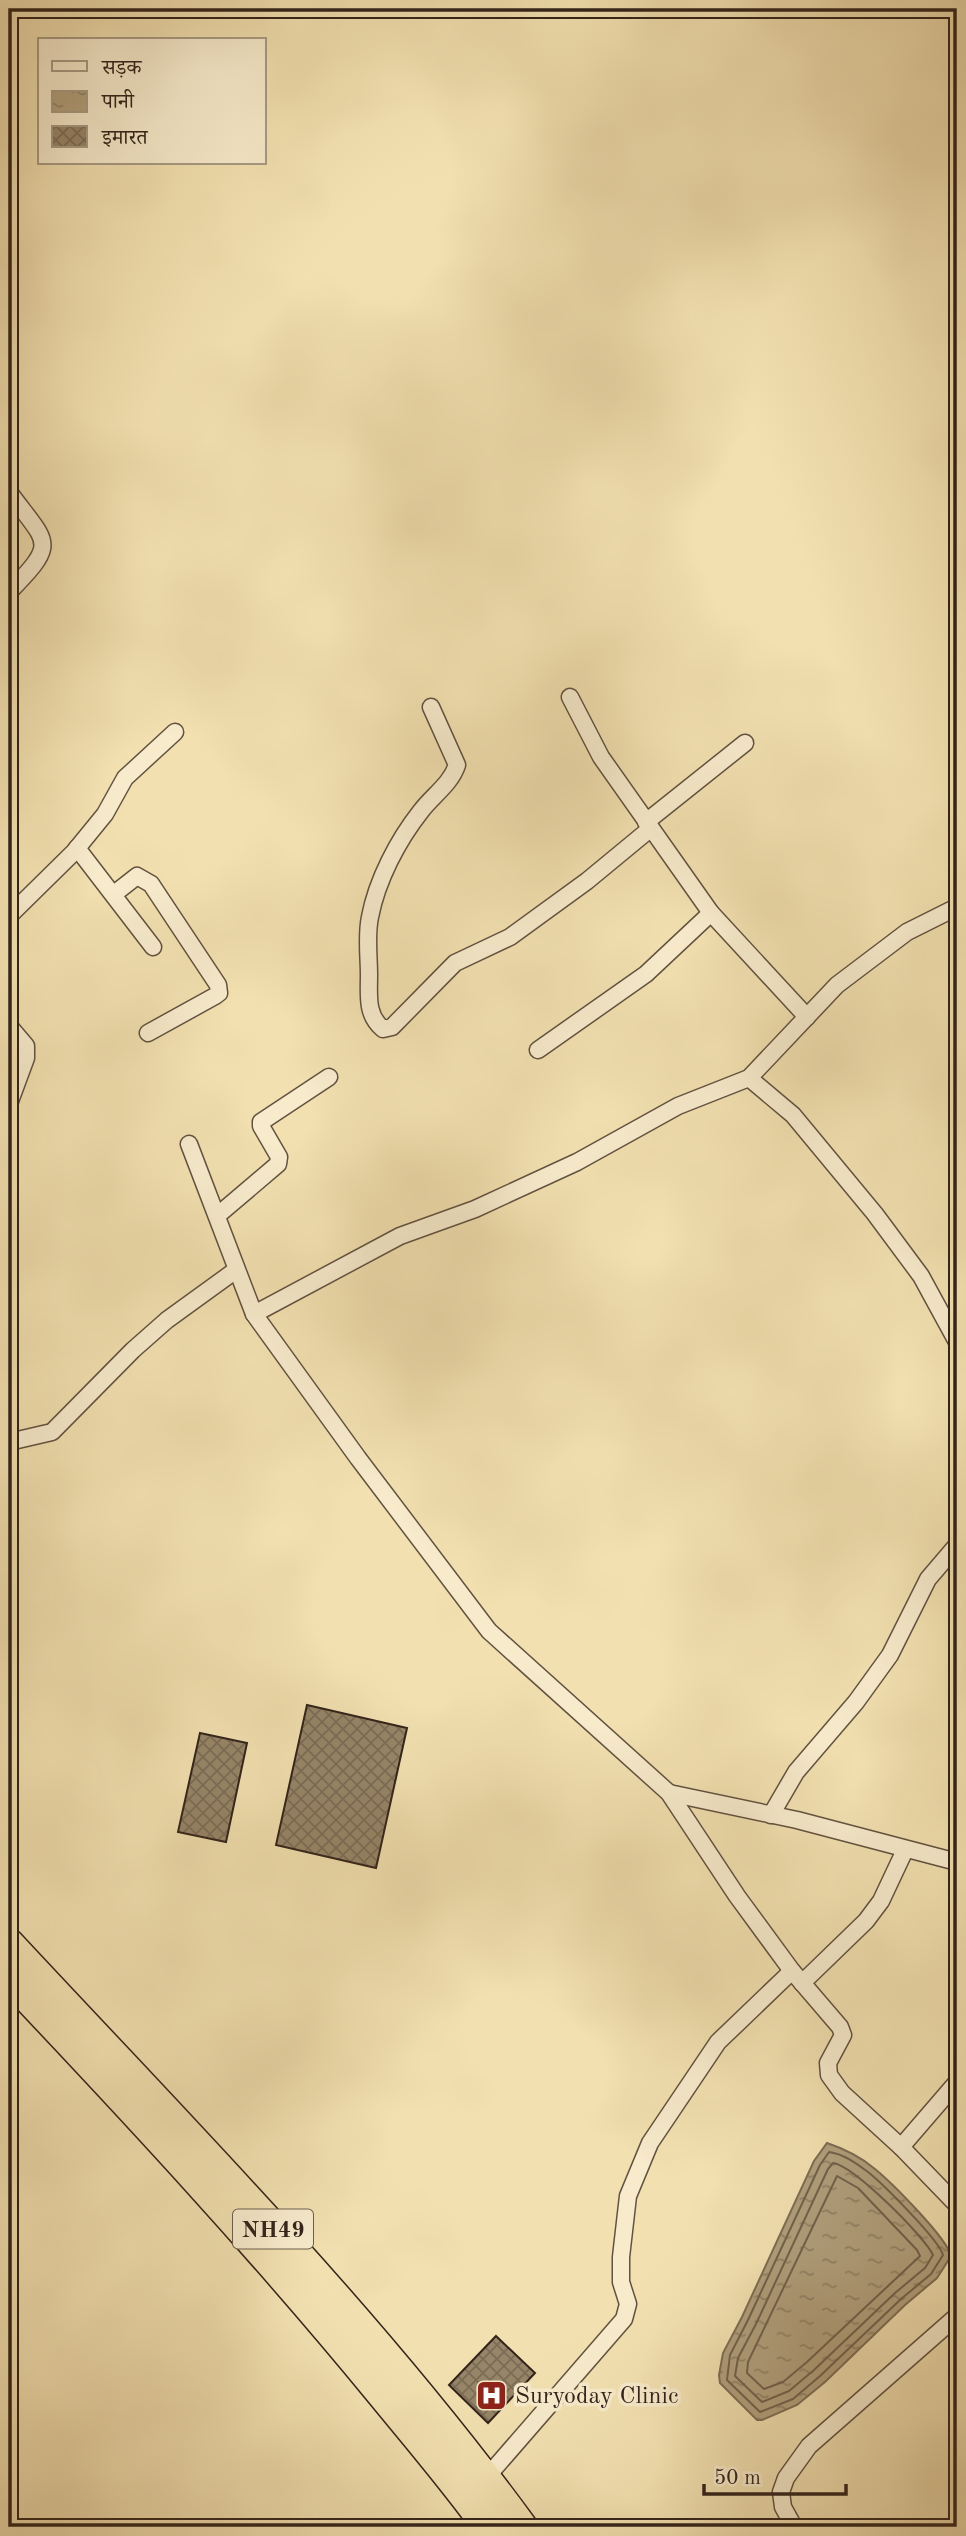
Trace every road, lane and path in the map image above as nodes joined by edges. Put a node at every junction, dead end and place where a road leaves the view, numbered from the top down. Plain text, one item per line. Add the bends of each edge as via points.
1 (9, 492) edge
2 (9, 592) edge
3 (570, 697) dead end
4 (431, 707) dead end
5 (175, 732) dead end
6 (745, 743) dead end
7 (648, 825) junction
8 (77, 848) junction
9 (114, 894) junction
10 (957, 907) edge
11 (710, 913) junction
12 (9, 916) edge
13 (153, 947) dead end
14 (807, 1017) junction
15 (9, 1026) edge
16 (148, 1033) dead end
17 (538, 1050) dead end
18 (329, 1077) dead end
19 (749, 1077) junction
20 (9, 1104) edge
21 (189, 1144) dead end
22 (218, 1215) junction
23 (236, 1270) junction
24 (254, 1314) junction
25 (957, 1342) edge
26 (9, 1442) edge
27 (957, 1545) edge
28 (669, 1793) junction
29 (771, 1815) junction
30 (905, 1850) junction
31 (956, 1860) edge
32 (9, 1944) edge
33 (797, 1977) junction
34 (9, 1978) edge
35 (957, 2082) edge
36 (901, 2147) junction
37 (957, 2205) edge
38 (957, 2316) edge
39 (486, 2478) junction
40 (488, 2527) edge
41 (522, 2527) edge
42 (794, 2527) edge

1 - 2 street via 43,539 43,551
3 - 7 street via 601,757
4 - 7 street via 457,765 453,777 402,838 369,919 369,1006 373,1021 383,1029 392,1027 455,963 510,937 587,881
5 - 8 street via 125,778 105,814
6 - 7 street
7 - 11 street
8 - 9 street
8 - 12 street
9 - 13 street
9 - 16 street via 137,876 150,884 218,985 215,996
10 - 14 street via 907,932 856,969
11 - 14 street
11 - 17 street via 646,974
14 - 19 street
15 - 20 street via 26,1046 26,1058
18 - 22 street via 261,1122 279,1157 278,1164
19 - 24 street via 677,1106 577,1162 486,1204 400,1236
19 - 25 street via 793,1115 875,1214 921,1276
21 - 22 street
22 - 23 street
23 - 24 street
23 - 26 street via 167,1320 52,1432
24 - 28 street via 489,1631
27 - 29 street via 928,1579 890,1654 796,1772
28 - 29 street
28 - 33 street
29 - 30 street
30 - 31 street
30 - 33 street via 881,1901 866,1921
32 - 39 highway, NH49 via 308,2266
33 - 36 street via 843,2035 828,2063 829,2075
33 - 39 street via 718,2042 650,2143 628,2196 621,2256 621,2282 628,2304 624,2319
34 - 40 highway, NH49 via 325,2326
35 - 36 street
36 - 37 street
38 - 42 street via 809,2446 781,2492
39 - 41 highway, NH49

